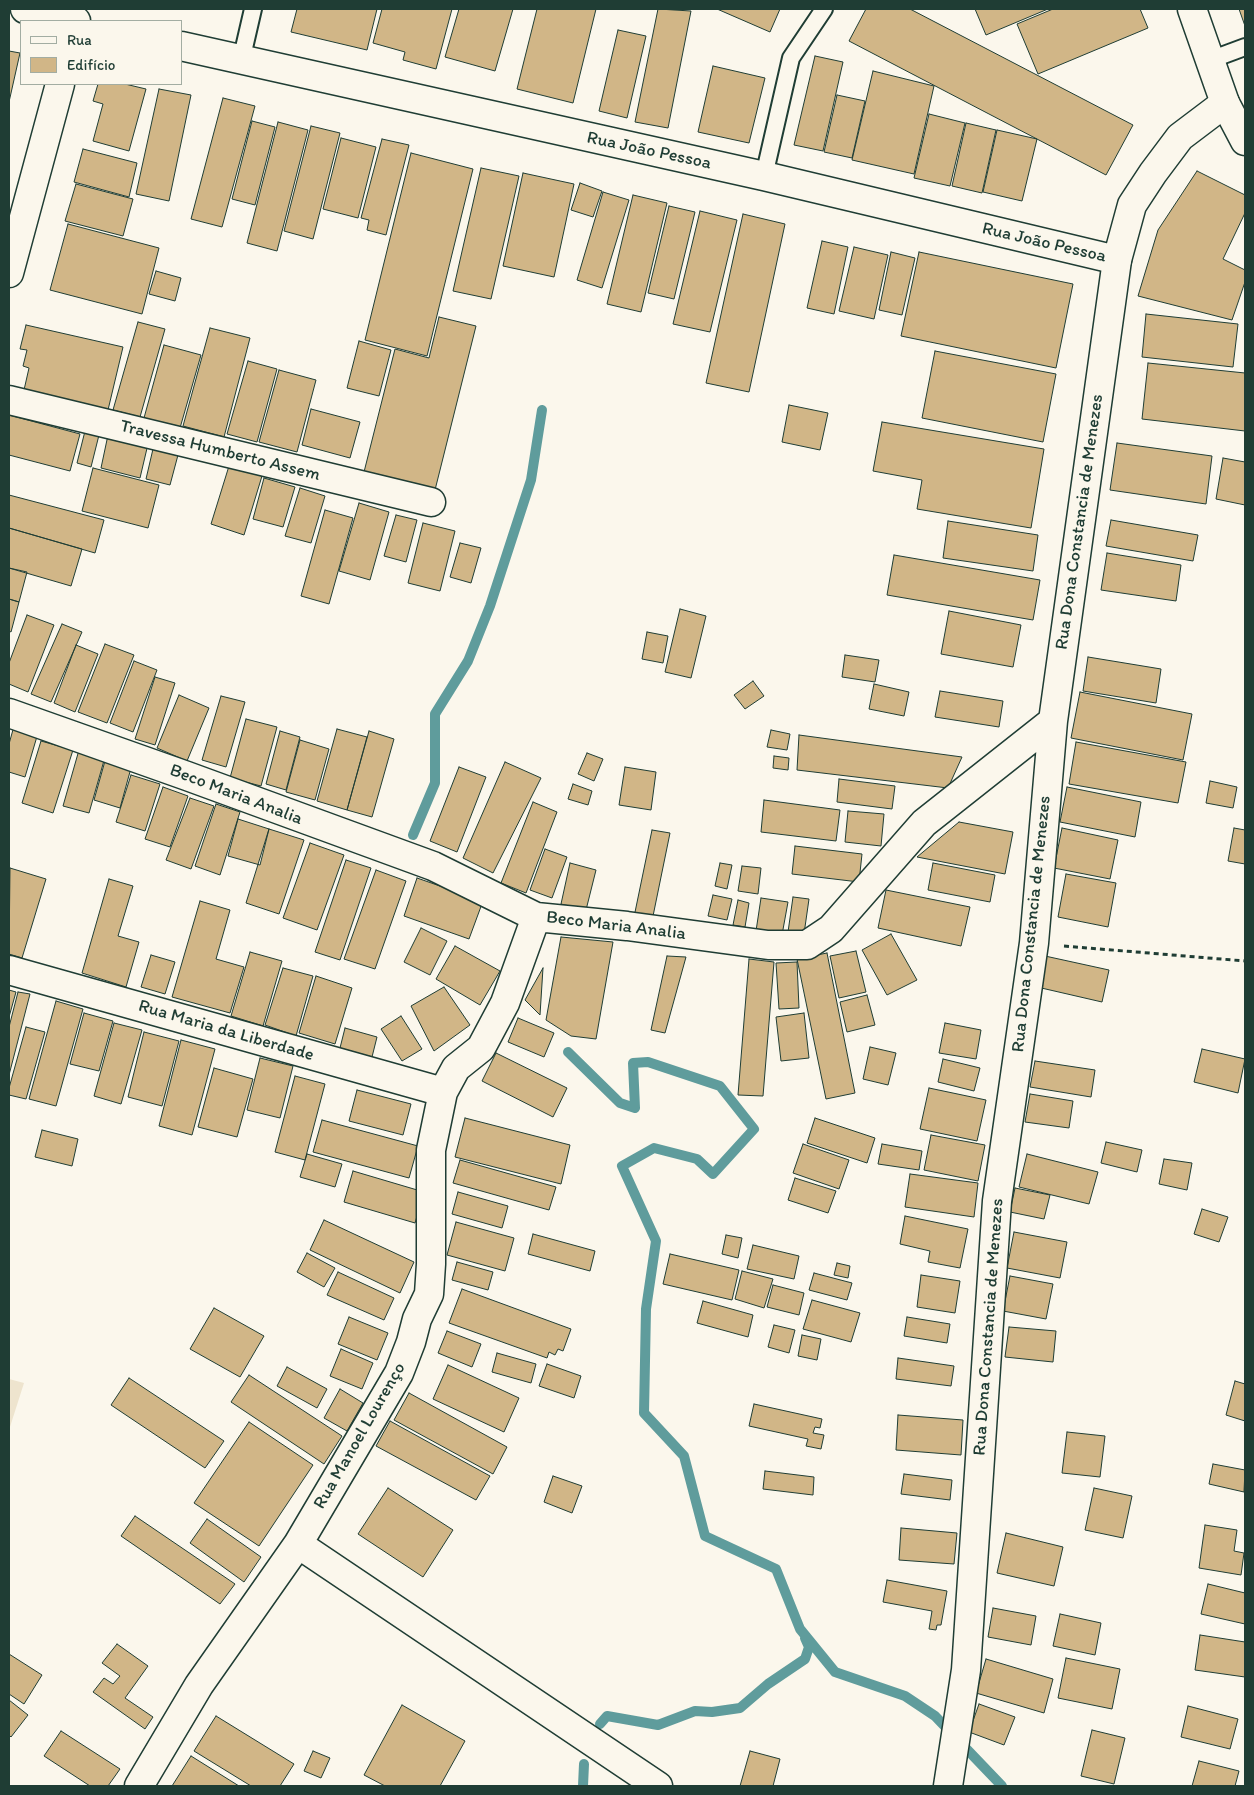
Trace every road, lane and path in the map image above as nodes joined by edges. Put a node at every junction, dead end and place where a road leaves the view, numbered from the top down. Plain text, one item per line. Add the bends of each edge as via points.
1 (25, 9) edge
2 (253, 9) edge
3 (824, 9) edge
4 (1192, 9) edge
5 (72, 20) edge
6 (182, 46) edge
7 (1245, 47) edge
8 (1210, 60) junction
9 (241, 61) junction
10 (60, 85) edge
11 (1225, 103) junction
12 (1245, 142) edge
13 (764, 176) junction
14 (1117, 260) junction
15 (9, 273) edge
16 (9, 400) edge
17 (431, 502) dead end
18 (9, 713) edge
19 (1053, 720) junction
20 (536, 917) junction
21 (1034, 943) junction
22 (1245, 961) edge
23 (9, 970) edge
24 (443, 1092) junction
25 (298, 1544) junction
26 (949, 1778) edge
27 (139, 1786) edge
28 (658, 1786) edge

1 - 5 street
2 - 9 lane
3 - 13 lane via 791,58
4 - 8 street
6 - 9 street, Rua João Pessoa
7 - 8 lane
8 - 11 street
9 - 13 street, Rua João Pessoa
10 - 15 street
11 - 12 street
11 - 14 street, Rua Dona Constancia de Menezes via 1180,137 1153,173 1132,205
13 - 14 street, Rua João Pessoa
14 - 19 street, Rua Dona Constancia de Menezes
16 - 17 street, Travessa Humberto Assem
18 - 20 street, Beco Maria Analia via 433,866
19 - 20 street, Beco Maria Analia via 924,823 831,929 807,945 768,945
19 - 21 street, Rua Dona Constancia de Menezes
20 - 24 street, Rua Manoel Lourenço via 504,1003 481,1048 456,1068
21 - 22 path
21 - 26 street, Rua Dona Constancia de Menezes via 997,1201 970,1625
23 - 24 street, Rua Maria da Liberdade
24 - 25 street, Rua Manoel Lourenço via 431,1150 429,1294 416,1318 399,1373
25 - 27 street, Rua Manoel Lourenço via 199,1685
25 - 28 street

